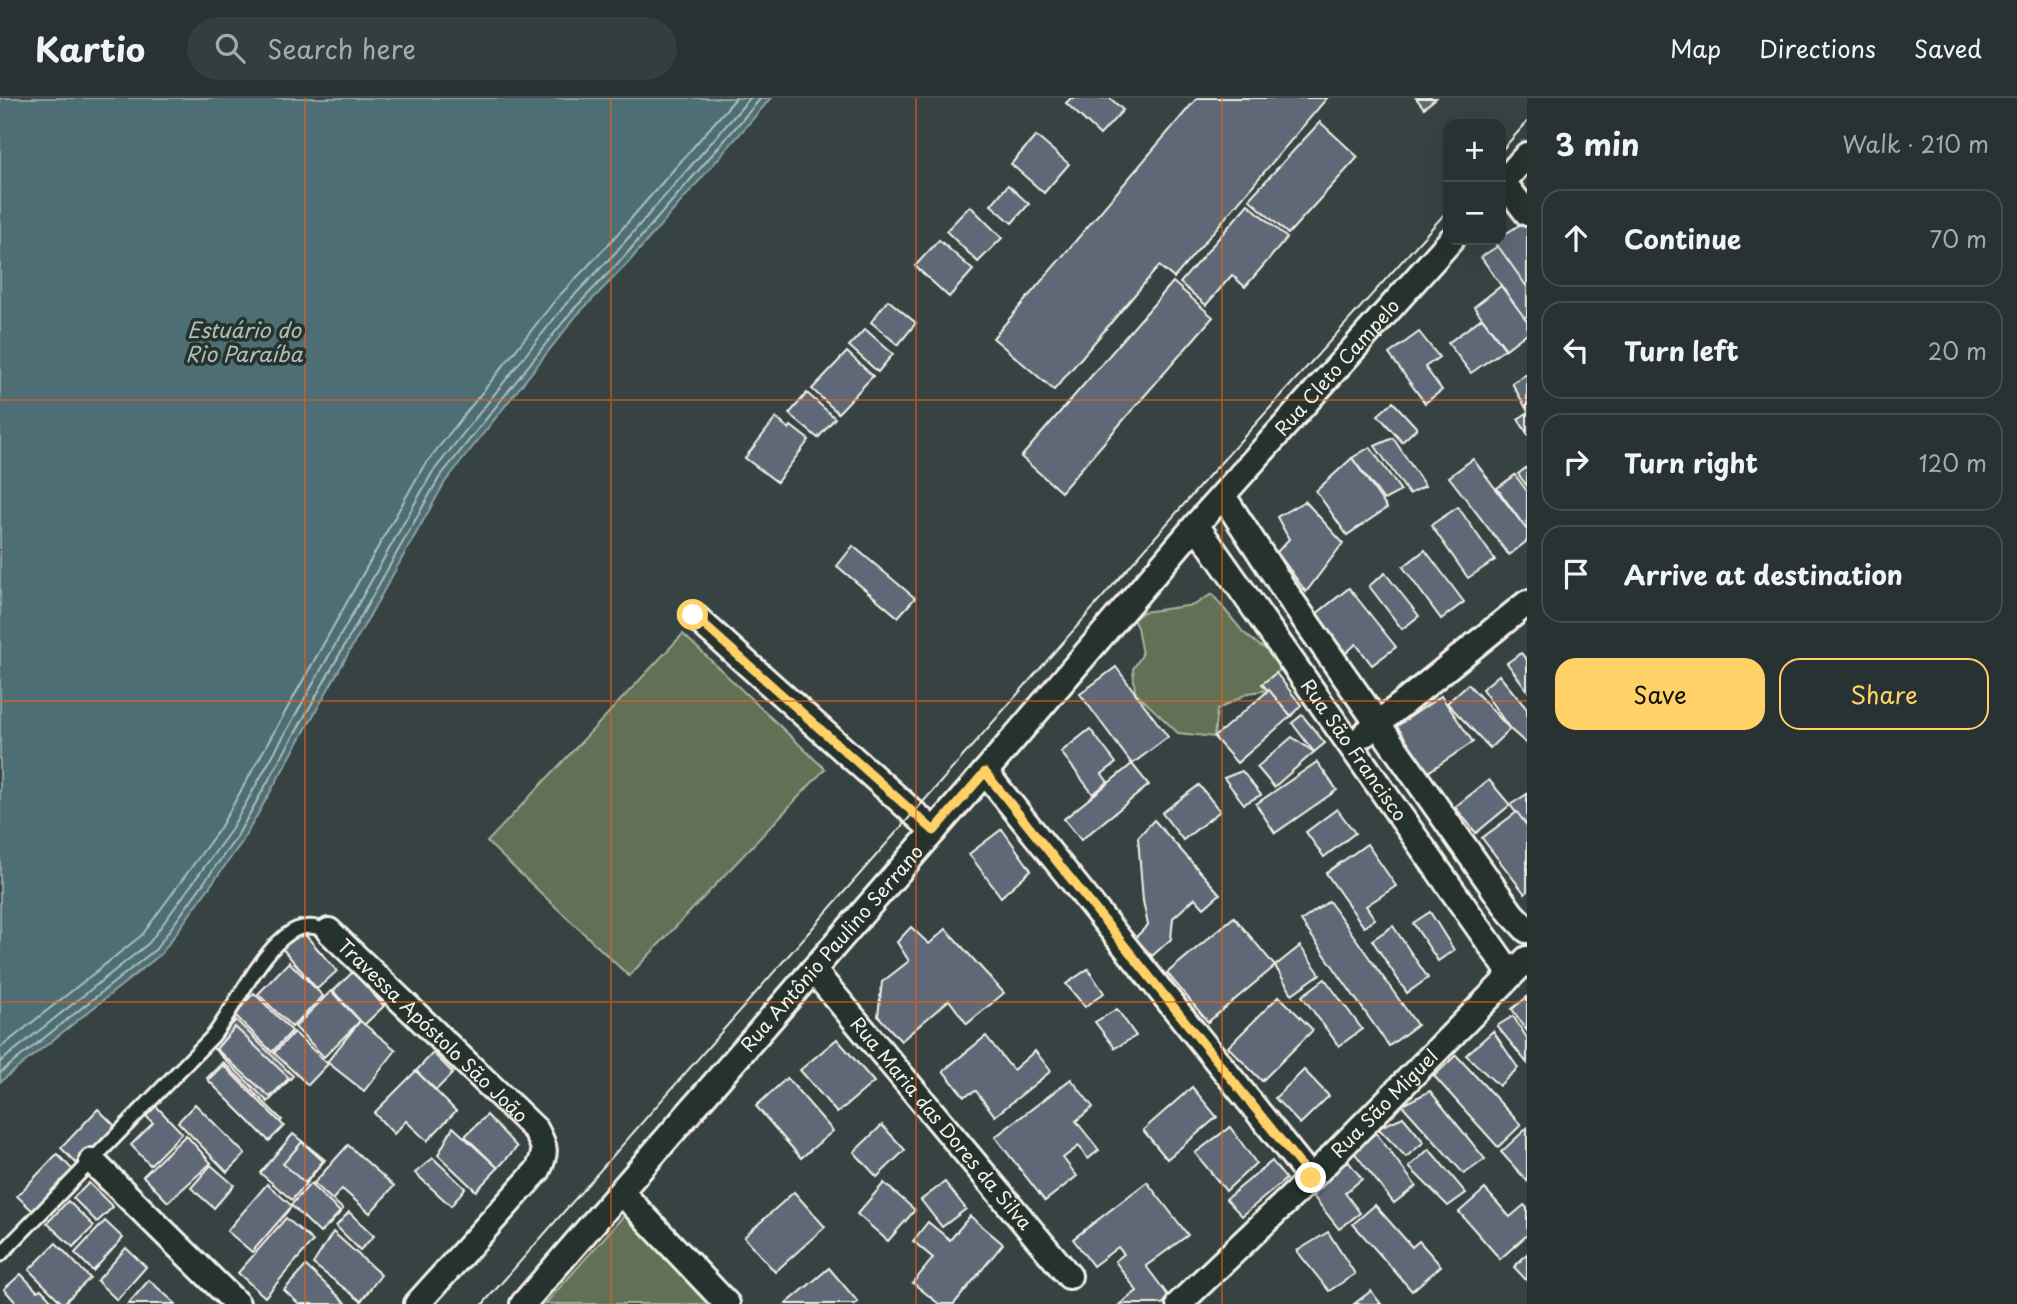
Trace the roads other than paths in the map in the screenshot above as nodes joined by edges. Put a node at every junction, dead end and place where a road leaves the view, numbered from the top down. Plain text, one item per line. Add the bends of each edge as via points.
1 (1527, 155) edge
2 (1503, 182) edge
3 (1506, 188) edge
4 (1527, 213) edge
5 (1447, 245) edge
6 (1223, 496) junction
7 (1196, 525) junction
8 (1527, 603) edge
9 (693, 615) dead end
10 (1378, 724) junction
11 (1351, 746) junction
12 (985, 772) junction
13 (934, 831) junction
14 (1527, 930) edge
15 (329, 931) joint
16 (1519, 967) edge
17 (813, 970) junction
18 (92, 1161) junction
19 (1311, 1178) junction
20 (621, 1192) junction
21 (0, 1255) edge
22 (1069, 1276) dead end
23 (237, 1304) edge
24 (417, 1304) edge
25 (523, 1304) edge
26 (727, 1304) edge
27 (1179, 1304) edge

1 - 2 street
3 - 4 street
5 - 6 street, Rua Cleto Campelo
6 - 7 street, Rua Antônio Paulino Serrano
6 - 10 street, Rua São Francisco
7 - 11 street, Rua São Francisco
7 - 12 street, Rua Antônio Paulino Serrano
8 - 10 street
9 - 13 street
10 - 11 street
10 - 14 street, Rua São Francisco
11 - 16 street, Rua São Francisco
12 - 13 street, Rua Antônio Paulino Serrano
12 - 19 street
13 - 17 street, Rua Antônio Paulino Serrano
15 - 18 lane via 312,926 296,929 278,943 213,1035
15 - 24 street, Travessa Apóstolo São João via 536,1130 545,1147 538,1170
16 - 19 street, Rua São Miguel
17 - 20 street, Rua Antônio Paulino Serrano
17 - 22 street, Rua Maria das Dores da Silva
18 - 21 lane
18 - 23 street
19 - 27 street, Rua São Miguel
20 - 25 street, Rua Antônio Paulino Serrano
20 - 26 street

